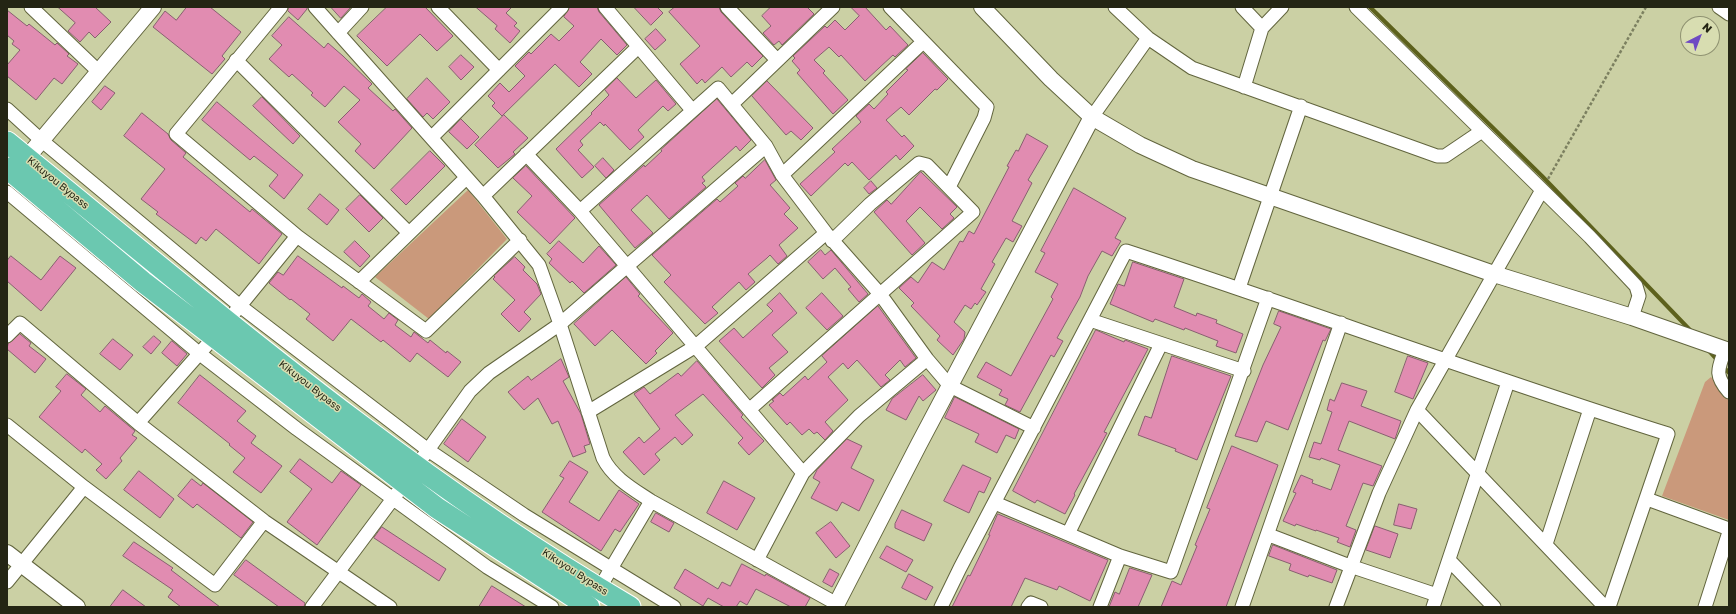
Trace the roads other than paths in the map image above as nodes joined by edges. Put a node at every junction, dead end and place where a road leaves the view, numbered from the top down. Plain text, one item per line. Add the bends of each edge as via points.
1 (31, 7) edge
2 (153, 7) edge
3 (281, 7) edge
4 (315, 7) edge
5 (362, 7) edge
6 (438, 7) edge
7 (562, 7) edge
8 (605, 7) edge
9 (727, 7) edge
10 (833, 7) edge
11 (891, 7) edge
12 (982, 7) edge
13 (1115, 7) edge
14 (1242, 7) edge
15 (1282, 7) edge
16 (1356, 7) edge
17 (1719, 7) edge
18 (1729, 14) edge
19 (1262, 28) junction
20 (338, 33) junction
21 (1148, 38) junction
22 (923, 42) junction
23 (638, 47) junction
24 (236, 60) junction
25 (777, 60) junction
26 (499, 70) junction
27 (98, 71) junction
28 (1244, 87) junction
29 (732, 104) junction
30 (1301, 106) junction
31 (7, 109) edge
32 (692, 110) junction
33 (1092, 117) junction
34 (1482, 131) junction
35 (432, 138) junction
36 (41, 140) junction
37 (7, 142) edge
38 (766, 146) junction
39 (526, 154) junction
40 (12, 174) edge
41 (782, 176) junction
42 (466, 178) junction
43 (949, 187) junction
44 (1542, 190) junction
45 (484, 196) junction
46 (1270, 196) junction
47 (580, 211) junction
48 (409, 234) junction
49 (297, 236) junction
50 (829, 237) junction
51 (520, 240) junction
52 (626, 267) junction
53 (1494, 274) junction
54 (359, 282) junction
55 (1239, 288) junction
56 (880, 294) junction
57 (1268, 298) junction
58 (234, 313) junction
59 (1632, 317) junction
60 (1090, 320) junction
61 (560, 324) junction
62 (1340, 324) junction
63 (7, 336) edge
64 (214, 337) junction
65 (1161, 344) junction
66 (696, 346) junction
67 (1726, 352) edge
68 (200, 354) junction
69 (927, 358) junction
70 (1446, 360) junction
71 (1244, 372) junction
72 (1508, 382) junction
73 (950, 386) junction
74 (1729, 392) edge
75 (750, 409) junction
76 (1590, 409) junction
77 (1417, 410) junction
78 (588, 412) junction
79 (138, 423) junction
80 (7, 425) edge
81 (1034, 428) junction
82 (428, 450) junction
83 (803, 473) junction
84 (1478, 474) junction
85 (410, 475) junction
86 (84, 488) junction
87 (1647, 499) junction
88 (392, 500) junction
89 (651, 501) junction
90 (995, 503) junction
91 (264, 521) junction
92 (1729, 529) edge
93 (1729, 532) edge
94 (1068, 534) junction
95 (1269, 535) junction
96 (1546, 544) junction
97 (7, 553) edge
98 (1120, 556) junction
99 (757, 560) junction
100 (1449, 560) junction
101 (21, 565) junction
102 (1350, 566) junction
103 (612, 569) junction
104 (337, 572) junction
105 (7, 582) edge
106 (599, 589) junction
107 (1435, 601) edge
108 (836, 606) edge
109 (77, 607) edge
110 (312, 607) edge
111 (390, 607) edge
112 (552, 607) edge
113 (588, 607) edge
114 (630, 607) edge
115 (674, 607) edge
116 (941, 607) edge
117 (1028, 607) edge
118 (1041, 607) edge
119 (1100, 607) edge
120 (1242, 607) edge
121 (1336, 607) edge
122 (1494, 607) edge
123 (1605, 607) edge
124 (1609, 607) edge
125 (1705, 607) edge

1 - 27 street
2 - 27 street
3 - 24 street
4 - 20 street
5 - 20 street
6 - 26 street
7 - 26 street
8 - 23 street
9 - 25 street
10 - 25 street
11 - 22 street
12 - 33 street via 1051,79
13 - 21 street
14 - 19 street
15 - 19 street
16 - 34 street
17 - 18 street
19 - 28 street
20 - 35 street
21 - 28 street via 1192,68
21 - 33 street
22 - 41 street
22 - 43 street via 987,107 984,118
23 - 32 street
23 - 39 street
24 - 48 street
24 - 49 street via 176,134
25 - 29 street
26 - 35 street
27 - 36 street
28 - 30 street
29 - 32 street via 718,88
29 - 38 street
30 - 34 street via 1437,156 1445,156
30 - 46 street
31 - 36 street
32 - 47 street
33 - 46 street via 1140,145 1192,169
33 - 73 street
34 - 44 street
35 - 42 street
36 - 40 street
36 - 58 street
37 - 40 highway, Kikuyou Bypass
38 - 41 street
38 - 52 street
39 - 45 street
39 - 47 street
40 - 58 highway, Kikuyou Bypass
40 - 64 highway, Kikuyou Bypass
40 - 68 street
41 - 50 street
42 - 45 street
42 - 48 street
43 - 50 street via 927,165 919,163
43 - 56 street via 973,212
44 - 53 street
44 - 59 street via 1636,286 1639,296
45 - 51 street
46 - 53 street
46 - 55 street
47 - 52 street
48 - 54 street
49 - 54 street
49 - 58 street
50 - 56 street
50 - 66 street
51 - 54 street via 426,331
51 - 61 street via 539,265
52 - 61 street
52 - 66 street
53 - 59 street
53 - 70 street
55 - 57 street
55 - 60 street via 1126,251
56 - 69 street
56 - 75 street
57 - 62 street
57 - 71 street
58 - 82 street
58 - 85 highway, Kikuyou Bypass
59 - 67 street
60 - 65 street
60 - 81 street
61 - 78 street
61 - 82 street via 489,373 470,391
62 - 70 street
62 - 95 street
63 - 79 street via 20,323
64 - 68 street
64 - 85 highway, Kikuyou Bypass
65 - 71 street
65 - 94 street
66 - 75 street
66 - 78 street
67 - 74 street via 1717,371 1721,383
68 - 79 street
68 - 88 street
69 - 73 street
69 - 83 street via 859,416
70 - 72 street
70 - 77 street
71 - 98 street via 1171,572
72 - 76 street
72 - 84 street
73 - 81 street
73 - 108 street
75 - 83 street
76 - 87 street via 1668,434
76 - 96 street
77 - 84 street
77 - 102 street via 1379,493
78 - 89 street via 608,468
79 - 91 street
80 - 86 street
81 - 90 street
82 - 85 street
82 - 103 street via 524,515
83 - 99 street
84 - 96 street
84 - 100 street
85 - 88 street
85 - 106 highway, Kikuyou Bypass via 450,491
85 - 113 highway, Kikuyou Bypass via 437,508
86 - 91 street via 215,585
86 - 101 street
87 - 92 street
87 - 124 street
88 - 104 street
88 - 112 street via 487,568
89 - 99 street
89 - 103 street
90 - 94 street
90 - 116 street
91 - 104 street
93 - 125 street
94 - 98 street
95 - 102 street
95 - 120 street
96 - 123 street
97 - 101 street
98 - 119 street
99 - 108 street
100 - 107 street
100 - 122 street
101 - 105 street
101 - 109 street
102 - 107 street
102 - 121 street
103 - 106 street
103 - 115 street
104 - 110 street
104 - 111 street
106 - 114 highway, Kikuyou Bypass
117 - 118 street via 1031,603

